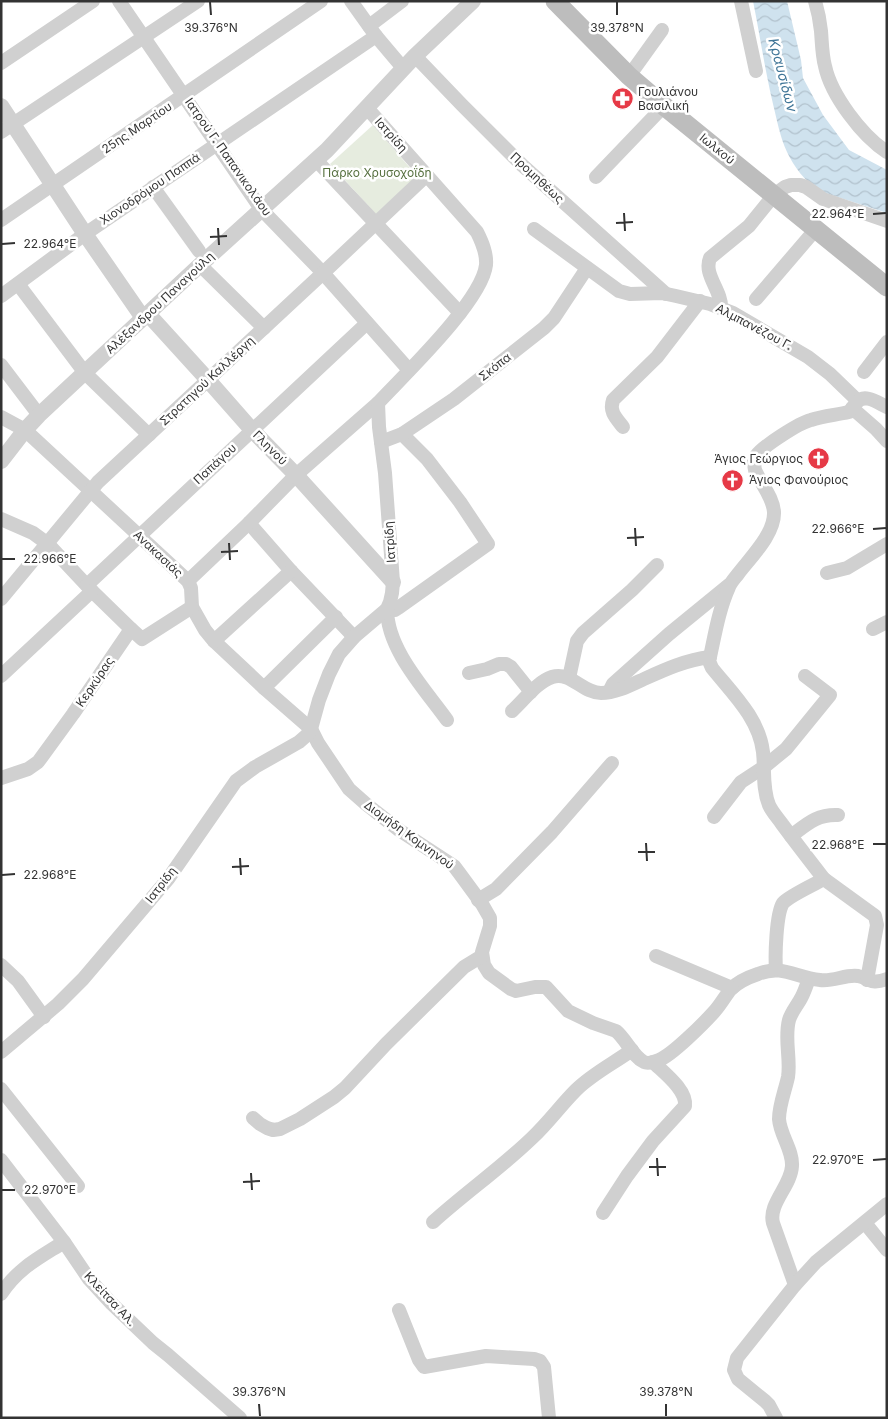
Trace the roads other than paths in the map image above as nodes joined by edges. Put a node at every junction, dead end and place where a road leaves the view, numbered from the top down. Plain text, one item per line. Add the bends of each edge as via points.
1 (93, 1) edge
2 (118, 1) edge
3 (198, 1) edge
4 (321, 1) edge
5 (350, 1) edge
6 (402, 1) edge
7 (473, 1) edge
8 (741, 1) edge
9 (816, 1) edge
10 (564, 4) edge
11 (662, 30) dead end
12 (372, 31) junction
13 (144, 38) junction
14 (415, 56) junction
15 (1, 63) edge
16 (403, 68) junction
17 (756, 71) dead end
18 (628, 76) junction
19 (184, 96) junction
20 (1, 106) edge
21 (664, 106) junction
22 (367, 108) junction
23 (7, 128) edge
24 (217, 143) junction
25 (887, 152) edge
26 (316, 160) junction
27 (426, 174) junction
28 (596, 177) dead end
29 (54, 185) junction
30 (153, 187) junction
31 (774, 195) junction
32 (261, 209) junction
33 (1, 220) edge
34 (887, 221) edge
35 (375, 223) junction
36 (534, 229) dead end
37 (816, 229) junction
38 (85, 234) junction
39 (200, 258) junction
40 (587, 268) junction
41 (323, 273) junction
42 (18, 284) junction
43 (887, 288) edge
44 (666, 294) junction
45 (1, 296) edge
46 (756, 299) dead end
47 (700, 301) junction
48 (720, 308) junction
49 (460, 313) junction
50 (146, 316) junction
51 (366, 324) junction
52 (264, 328) junction
53 (887, 342) edge
54 (1, 364) edge
55 (409, 370) junction
56 (85, 372) junction
57 (864, 372) dead end
58 (208, 380) junction
59 (378, 403) junction
60 (855, 404) junction
61 (887, 407) edge
62 (39, 415) junction
63 (1, 418) edge
64 (623, 427) dead end
65 (25, 430) junction
66 (252, 430) junction
67 (402, 434) junction
68 (149, 435) junction
69 (887, 441) edge
70 (381, 442) junction
71 (1, 461) edge
72 (296, 475) junction
73 (90, 491) junction
74 (1, 519) edge
75 (249, 523) junction
76 (139, 536) junction
77 (48, 544) junction
78 (887, 544) edge
79 (657, 565) dead end
80 (291, 571) junction
81 (827, 573) dead end
82 (188, 581) junction
83 (393, 582) junction
84 (729, 585) junction
85 (89, 588) junction
86 (1, 599) edge
87 (192, 607) junction
88 (387, 609) junction
89 (336, 617) junction
90 (887, 622) edge
91 (131, 629) junction
92 (873, 629) dead end
93 (354, 637) junction
94 (214, 641) junction
95 (710, 657) junction
96 (469, 673) dead end
97 (1, 676) edge
98 (805, 676) dead end
99 (569, 678) junction
100 (264, 688) junction
101 (531, 692) junction
102 (609, 692) junction
103 (512, 712) dead end
104 (447, 720) dead end
105 (311, 729) junction
106 (612, 762) dead end
107 (764, 767) junction
108 (1, 778) edge
109 (838, 815) dead end
110 (714, 817) dead end
111 (791, 836) junction
112 (824, 879) junction
113 (478, 900) junction
114 (482, 956) junction
115 (656, 956) dead end
116 (1, 965) edge
117 (776, 969) junction
118 (809, 979) junction
119 (887, 979) edge
120 (867, 980) junction
121 (732, 988) junction
122 (44, 1017) junction
123 (632, 1050) junction
124 (1, 1052) edge
125 (653, 1062) junction
126 (1, 1089) edge
127 (253, 1118) dead end
128 (2, 1163) edge
129 (78, 1186) dead end
130 (887, 1204) edge
131 (603, 1213) dead end
132 (433, 1222) dead end
133 (865, 1223) junction
134 (64, 1242) junction
135 (887, 1250) edge
136 (795, 1285) junction
137 (1, 1294) edge
138 (398, 1310) dead end
139 (240, 1418) edge
140 (549, 1418) edge
141 (776, 1418) edge

1 - 15 street
2 - 13 street, Ιατρού Γ. Παπανικολάου
3 - 13 street
4 - 19 street, 25ης Μαρτίου
5 - 12 street
6 - 12 street, Χιονοδρόμου Παππά
7 - 14 street, Ιατρίδη
8 - 17 street
9 - 25 street via 824,62 830,81 860,129
10 - 18 main road, Ιωλκού
11 - 18 street
12 - 16 street
12 - 24 street, Χιονοδρόμου Παππά
13 - 19 street, Ιατρού Γ. Παπανικολάου
13 - 23 street
14 - 16 street, Ιατρίδη
14 - 44 street, Προμηθέως via 521,163
16 - 22 street, Ιατρίδη
18 - 21 main road, Ιωλκού
19 - 24 street, Ιατρού Γ. Παπανικολάου
19 - 29 street, 25ης Μαρτίου
20 - 23 street, Γληνού
21 - 28 street
21 - 31 main road, Ιωλκού
22 - 26 street, Αλέξανδρου Παναγούλη
22 - 27 street, Ιατρίδη
23 - 29 street, Γληνού
24 - 30 street, Χιονοδρόμου Παππά
24 - 32 street, Ιατρού Γ. Παπανικολάου
26 - 32 street, Αλέξανδρου Παναγούλη
26 - 35 street
27 - 35 street, Στρατηγού Καλλέργη
27 - 49 street, Ιατρίδη via 476,232 484,249 486,266 483,277
29 - 33 street, 25ης Μαρτίου
29 - 38 street, Γληνού
30 - 38 street, Χιονοδρόμου Παππά
30 - 39 street
31 - 34 street via 787,186 800,185 823,199
31 - 37 main road, Ιωλκού
31 - 48 street via 749,226 710,258 708,269 720,295
32 - 39 street, Αλέξανδρου Παναγούλη
32 - 41 street, Ιατρού Γ. Παπανικολάου
35 - 41 street, Στρατηγού Καλλέργη
35 - 49 street
36 - 40 street, Αλμπανέζου Γ.
37 - 43 main road, Ιωλκού
37 - 46 street
38 - 42 street, Χιονοδρόμου Παππά
38 - 50 street, Γληνού
39 - 50 street, Αλέξανδρου Παναγούλη
39 - 52 street
40 - 44 street, Αλμπανέζου Γ. via 624,293
40 - 67 street, Σκόπα via 544,328 454,399
41 - 51 street, Ιατρού Γ. Παπανικολάου
41 - 52 street, Στρατηγού Καλλέργη
42 - 45 street, Χιονοδρόμου Παππά
42 - 56 street
44 - 47 street, Αλμπανέζου Γ.
47 - 48 street, Αλμπανέζου Γ.
47 - 64 street via 657,357 613,400 612,411
48 - 60 street, Αλμπανέζου Γ. via 808,357 830,374
49 - 55 street, Ιατρίδη
50 - 56 street, Αλέξανδρου Παναγούλη
50 - 58 street, Γληνού
51 - 55 street, Ιατρού Γ. Παπανικολάου
51 - 66 street, Παπάγου
52 - 58 street, Στρατηγού Καλλέργη
53 - 57 street
54 - 62 street
55 - 59 street, Ιατρίδη
56 - 62 street, Αλέξανδρου Παναγούλη
56 - 68 street
58 - 66 street, Γληνού
58 - 68 street, Στρατηγού Καλλέργη
59 - 70 street, Ιατρίδη
59 - 72 street
60 - 61 street via 868,398
60 - 69 street, Αλμπανέζου Γ.
60 - 84 street via 847,412 797,425 756,456 755,470 771,501 774,516 766,536
62 - 65 street, Αλέξανδρου Παναγούλη
63 - 65 street, Ανακασιάς
65 - 71 street, Αλέξανδρου Παναγούλη
65 - 73 street, Ανακασιάς
66 - 72 street, Γληνού
66 - 76 street, Παπάγου
67 - 70 street, Σκόπα
67 - 88 street via 427,459 488,544 395,610
68 - 73 street, Στρατηγού Καλλέργη
70 - 83 street, Ιατρίδη
72 - 75 street
72 - 83 street, Γληνού
73 - 76 street, Ανακασιάς
73 - 77 street, Στρατηγού Καλλέργη
74 - 77 street
75 - 80 street
75 - 82 street
76 - 82 street, Ανακασιάς
76 - 85 street, Παπάγου
77 - 85 street
77 - 86 street, Στρατηγού Καλλέργη
78 - 81 street via 847,568
79 - 99 street via 583,633 577,641
80 - 89 street
80 - 94 street
82 - 87 street, Ανακασιάς
83 - 88 street, Ιατρίδη
84 - 95 street
84 - 102 street via 669,634 613,684
85 - 91 street
85 - 97 street, Παπάγου
87 - 91 street via 142,639
87 - 94 street, Ανακασιάς
88 - 93 street
88 - 104 street via 387,622 401,657
89 - 93 street
89 - 100 street
90 - 92 street
91 - 108 street, Κερκύρας via 38,762
93 - 105 street via 329,674
94 - 100 street, Ανακασιάς
95 - 102 street via 670,667
95 - 107 street via 712,668 757,729
96 - 101 street via 506,664
98 - 107 street via 830,695 786,749
99 - 101 street via 563,675 546,679
99 - 102 street via 589,691
100 - 105 street, Ανακασιάς
101 - 103 street
105 - 113 street, Διομήδη Κομνηνού via 350,789 399,830 454,866
105 - 122 street, Ιατρίδη via 299,742 255,766 236,781 168,879 72,990
106 - 113 street via 552,832 496,889
107 - 110 street via 740,782
107 - 111 street via 765,790 770,806
109 - 111 street via 823,815
111 - 112 street
112 - 117 street via 783,903 775,948
112 - 120 street via 875,916 877,925
113 - 114 street, Διομήδη Κομνηνού via 490,922
114 - 123 street via 489,973 511,989 546,987 568,1011 616,1031
114 - 127 street via 458,972 334,1097 283,1128 273,1130
115 - 121 street
116 - 122 street via 18,981
117 - 118 street
117 - 121 street via 757,974
118 - 120 street via 833,980 854,976
118 - 136 street via 789,1019 788,1077 779,1119 792,1165 790,1177 772,1215
119 - 120 street
121 - 125 street via 713,1013 664,1057
122 - 124 street, Ιατρίδη
123 - 125 street via 644,1062
123 - 132 street via 577,1089 532,1138
125 - 131 street via 681,1091 685,1106 653,1141
126 - 129 street
128 - 134 street, Κλείτσα Αλ.
130 - 133 street
133 - 135 street
133 - 136 street via 820,1258
134 - 137 street via 19,1272
134 - 139 street, Κλείτσα Αλ. via 89,1279 112,1304
136 - 141 street via 734,1364 738,1379 769,1405
138 - 140 street via 424,1367 486,1356 540,1360 544,1366

